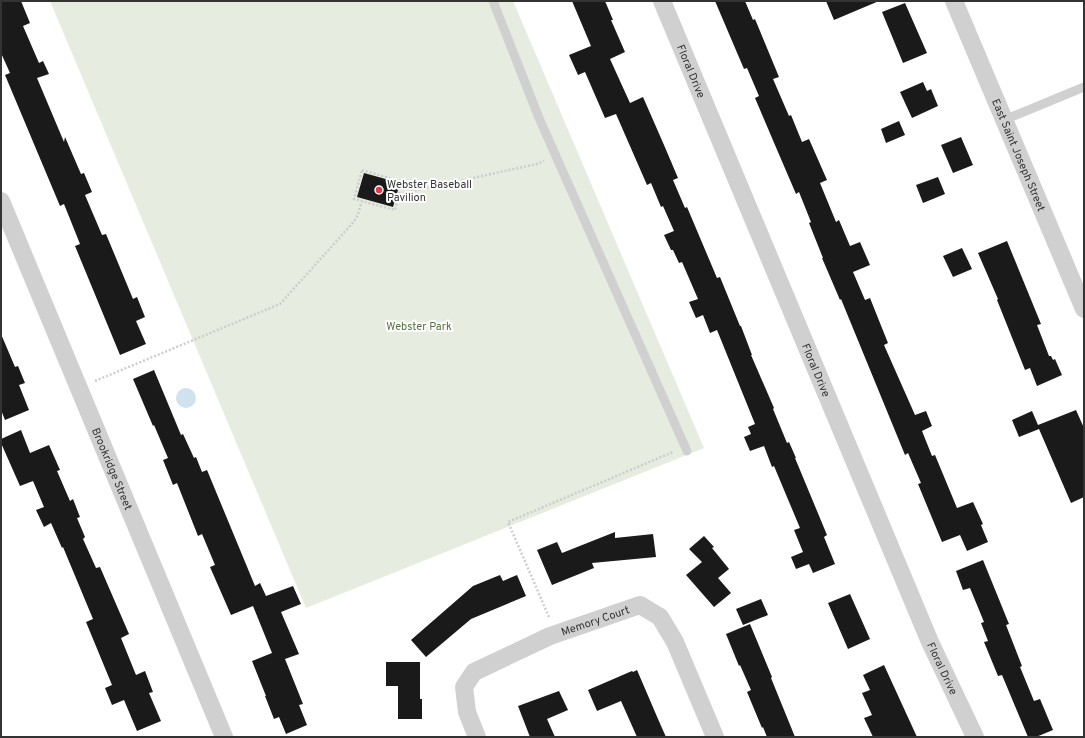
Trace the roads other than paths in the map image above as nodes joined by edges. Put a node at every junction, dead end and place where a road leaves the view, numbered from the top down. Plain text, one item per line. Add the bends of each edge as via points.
1 (493, 1) edge
2 (662, 1) edge
3 (954, 1) edge
4 (1084, 87) edge
5 (1004, 120) junction
6 (1, 201) edge
7 (1084, 309) edge
8 (686, 449) road end
9 (224, 737) edge
10 (477, 737) edge
11 (715, 737) edge
12 (975, 737) edge

1 - 8 lane via 539,118
2 - 12 street, Floral Drive via 930,642
3 - 5 street, East Saint Joseph Street
4 - 5 lane
5 - 7 street, East Saint Joseph Street
6 - 9 street, Brookridge Street
10 - 11 street, Memory Court via 467,712 464,687 474,672 556,634 640,605 660,617 675,642

